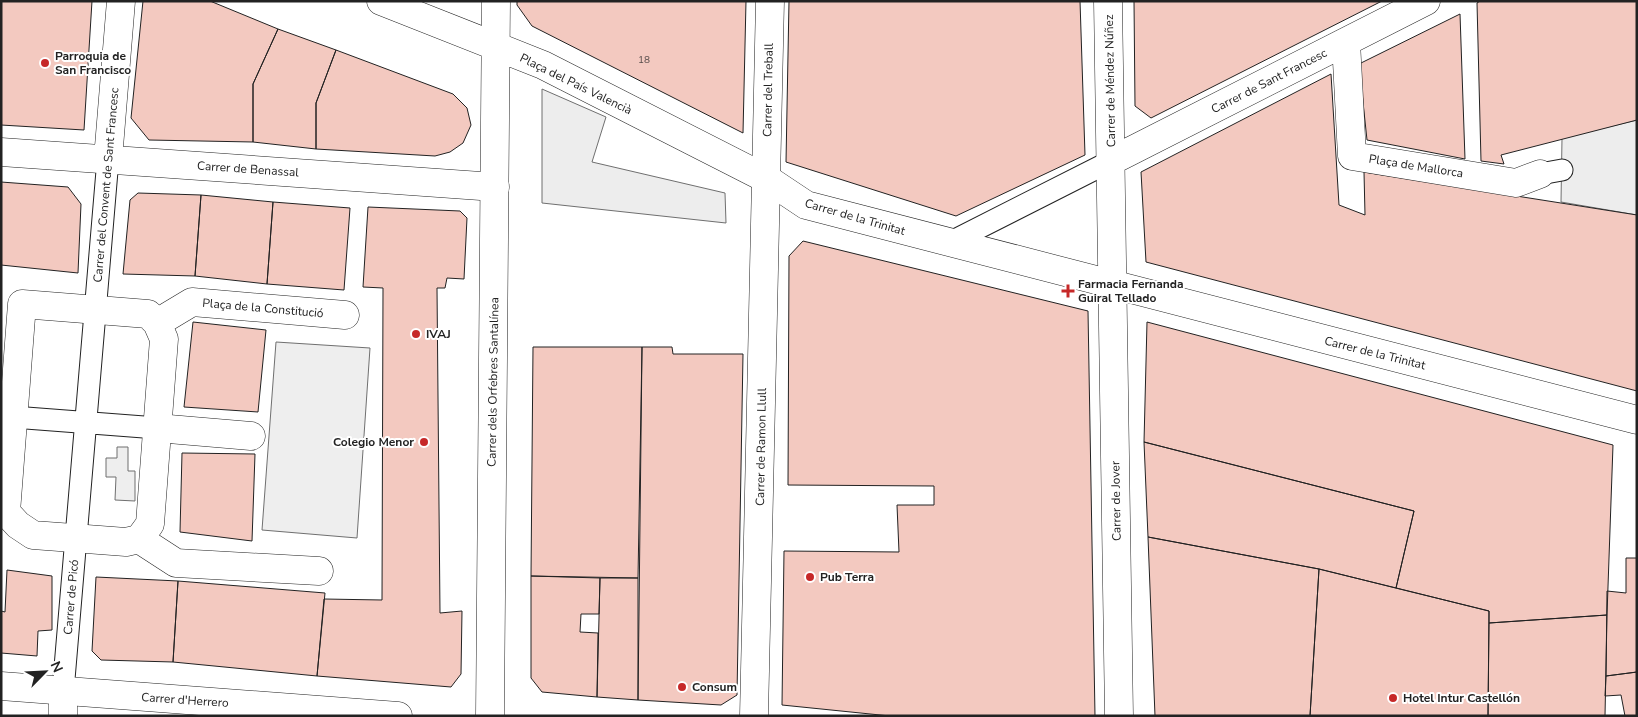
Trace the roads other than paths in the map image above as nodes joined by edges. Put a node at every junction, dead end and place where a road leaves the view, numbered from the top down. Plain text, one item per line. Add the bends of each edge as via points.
1 (121, 1) edge
2 (381, 1) edge
3 (496, 1) edge
4 (770, 1) edge
5 (1108, 1) edge
6 (1426, 1) edge
7 (1346, 42) junction
8 (497, 48) junction
9 (1, 152) edge
10 (108, 159) junction
11 (1111, 161) junction
12 (1551, 172) dead end
13 (766, 179) junction
14 (495, 187) junction
15 (949, 243) junction
16 (1114, 286) junction
17 (12, 298) edge
18 (95, 310) junction
19 (345, 315) dead end
20 (157, 323) junction
21 (7, 416) edge
22 (1637, 420) edge
23 (86, 422) junction
24 (157, 428) junction
25 (251, 436) dead end
26 (76, 538) junction
27 (139, 539) junction
28 (319, 571) dead end
29 (1, 686) edge
30 (63, 703) edge
31 (398, 716) edge
32 (490, 716) edge
33 (754, 716) edge
34 (1118, 716) edge

1 - 10 street, Carrer del Convent de Sant Francesc
2 - 8 street, Plaça del País Valencià
3 - 8 street, Carrer dels Orfebres Santalínea
4 - 13 street, Carrer del Treball
5 - 11 street, Carrer de Méndez Núñez
6 - 7 street, Carrer de Sant Francesc
7 - 11 street, Carrer de Sant Francesc
7 - 12 street, Plaça de Mallorca via 1352,156 1516,183
8 - 13 street, Plaça del País Valencià via 543,65
8 - 14 street, Carrer dels Orfebres Santalínea
9 - 10 street, Carrer de Benassal
10 - 14 street, Carrer de Benassal
10 - 18 street, Carrer del Convent de Sant Francesc
11 - 15 street
11 - 16 street
13 - 15 street, Carrer de la Trinitat via 806,205
13 - 33 street, Carrer de Ramon Llull
14 - 32 street, Carrer dels Orfebres Santalínea
15 - 16 street, Carrer de la Trinitat
16 - 22 street, Carrer de la Trinitat
16 - 34 street, Carrer de Jover
17 - 18 street
17 - 21 street
18 - 20 street via 148,314
18 - 23 street
19 - 20 street, Plaça de la Constitució via 192,302
20 - 24 street via 164,339
21 - 23 street
21 - 26 street via 6,512 33,535
23 - 24 street
23 - 26 street
24 - 25 street
24 - 27 street via 150,524
26 - 27 street via 126,542
26 - 30 street, Carrer de Picó
27 - 28 street via 176,563
29 - 30 street, Carrer d'Herrero
30 - 31 street, Carrer d'Herrero

